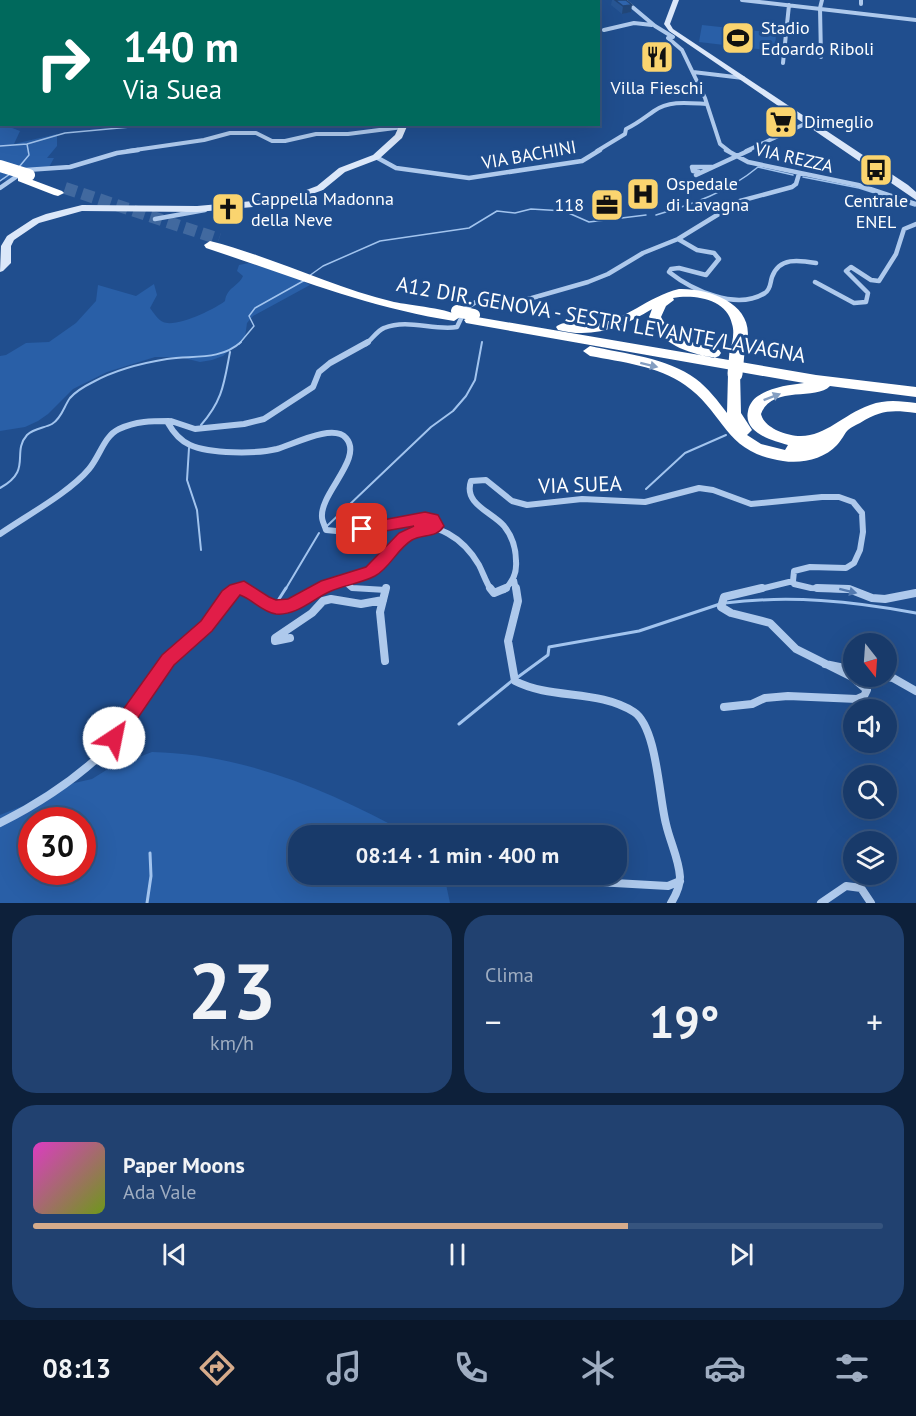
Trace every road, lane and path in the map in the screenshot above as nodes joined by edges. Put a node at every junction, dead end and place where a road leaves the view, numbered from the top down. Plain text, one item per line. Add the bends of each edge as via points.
1 (278, 0) edge
2 (284, 0) edge
3 (624, 0) edge
4 (676, 0) edge
5 (742, 0) edge
6 (822, 0) edge
7 (617, 1) edge
8 (789, 5) junction
9 (820, 8) junction
10 (916, 20) edge
11 (668, 24) junction
12 (656, 26) junction
13 (604, 30) dead end
14 (680, 35) junction
15 (671, 37) junction
16 (821, 57) dead end
17 (783, 63) dead end
18 (693, 71) junction
19 (740, 76) junction
20 (706, 104) junction
21 (809, 122) junction
22 (404, 126) edge
23 (736, 156) junction
24 (376, 157) junction
25 (0, 166) edge
26 (713, 167) junction
27 (0, 172) edge
28 (799, 174) junction
29 (25, 177) junction
30 (0, 188) edge
31 (62, 190) tunnel mouth
32 (916, 197) edge
33 (916, 204) edge
34 (217, 206) junction
35 (155, 219) dead end
36 (915, 226) edge
37 (678, 239) junction
38 (215, 242) tunnel mouth
39 (816, 263) dead end
40 (0, 269) edge
41 (815, 282) dead end
42 (706, 295) junction
43 (472, 319) junction
44 (509, 321) junction
45 (820, 374) junction
46 (916, 385) edge
47 (882, 388) junction
48 (916, 392) edge
49 (916, 408) edge
50 (169, 421) junction
51 (843, 426) junction
52 (816, 440) junction
53 (435, 528) junction
54 (0, 534) edge
55 (514, 580) junction
56 (344, 581) junction
57 (793, 581) junction
58 (916, 593) edge
59 (383, 600) junction
60 (290, 639) dead end
61 (385, 661) dead end
62 (822, 664) junction
63 (843, 666) edge
64 (897, 680) edge
65 (916, 691) edge
66 (724, 707) dead end
67 (0, 823) edge
68 (680, 881) junction
69 (627, 884) edge
70 (671, 903) edge
71 (821, 903) edge
72 (871, 903) edge

1 - 2 street
3 - 7 street
3 - 12 street, VIA REZZA
4 - 11 street
5 - 8 street
6 - 9 street
8 - 9 street
8 - 17 street
9 - 10 street
9 - 16 street
11 - 12 street
11 - 14 street
12 - 13 street via 644,22
12 - 15 street, VIA REZZA
14 - 15 street
14 - 19 street
15 - 18 street, VIA REZZA via 668,38 682,50
18 - 19 street
18 - 20 street, VIA REZZA
19 - 21 street
20 - 23 street, VIA REZZA via 720,144
20 - 24 street, VIA BACHINI via 681,102 656,109 596,154 568,164 469,178 396,168
21 - 23 street
21 - 32 street
22 - 24 street
22 - 30 street via 316,134 285,141 272,141 256,133 230,133 117,153 70,167 26,170
23 - 26 street
23 - 28 street, VIA REZZA
24 - 34 street via 342,170 312,192 264,203
25 - 29 highway, bridge
26 - 26 street via 698,174 691,168 696,166
27 - 29 highway
28 - 33 street, VIA REZZA via 858,185
28 - 37 street via 792,187 740,201
29 - 31 highway
34 - 35 street
34 - 40 street via 82,208 49,216 10,238 6,263
36 - 41 street via 903,229 896,254 879,281 866,278 857,268 846,271 868,293 866,302 854,303
37 - 39 street via 697,250 714,253 719,259 706,275 676,268 669,272 690,288 723,297 764,295 781,265 796,259
37 - 50 street via 588,282 525,300 482,299 469,306 457,327 451,329 419,324 383,328 363,347 330,363 319,372 313,387 264,419 195,429
38 - 43 highway, A12 DIR. GENOVA - SESTRI LEVANTE/LAVAGNA via 336,288
42 - 44 highway via 669,296 604,327 578,329
42 - 45 highway via 672,297 661,304 655,317 657,324 670,338 692,348
42 - 52 highway, bridge via 731,308 740,326 734,414 746,431 786,449 804,447
43 - 44 highway
43 - 47 highway, A12 DIR. GENOVA - SESTRI LEVANTE/LAVAGNA via 696,360
43 -> 51 highway via 683,377 707,397 738,435 773,453 814,453 829,445
44 - 45 highway
45 - 46 highway
47 - 48 highway
52 -> 47 highway via 783,440 767,433 754,414 757,405 777,394 815,386
49 - 51 highway via 891,405 873,409
50 - 53 street via 168,425 192,446 254,453 322,434 344,436 348,441 348,460 324,502 321,522 326,530 347,532 425,518 435,522
50 - 54 street via 143,421 110,435 89,469
51 - 52 highway
53 - 55 street via 457,539 468,550 494,593 506,590
53 - 56 street via 404,537 371,571
55 - 57 street, VIA SUEA via 512,540 506,529 470,495 471,481 481,477 487,478 508,500 533,505 605,499 640,502 699,488 750,504 823,496 849,499 862,517 863,529 854,563 841,569 804,566 794,571
55 - 68 street via 518,601 507,641 515,681 527,689 602,698 640,717
56 - 59 street via 352,588 386,588
56 - 67 street via 290,605 276,607 244,588 235,590 207,626 168,660 94,762 76,779
57 -> 58 street, VIA SUEA via 801,587 849,590 879,598
57 - 62 street, VIA SUEA via 724,597 721,607 729,613 766,621 793,647
59 - 60 street via 361,604 323,601 275,641
59 - 61 street via 380,617
62 - 63 street, VIA SUEA
62 - 66 street, VIA SUEA via 854,678 867,690 864,696 788,696
64 - 65 street
68 - 69 street via 668,886
68 - 70 street
71 - 72 street via 846,886 861,888

